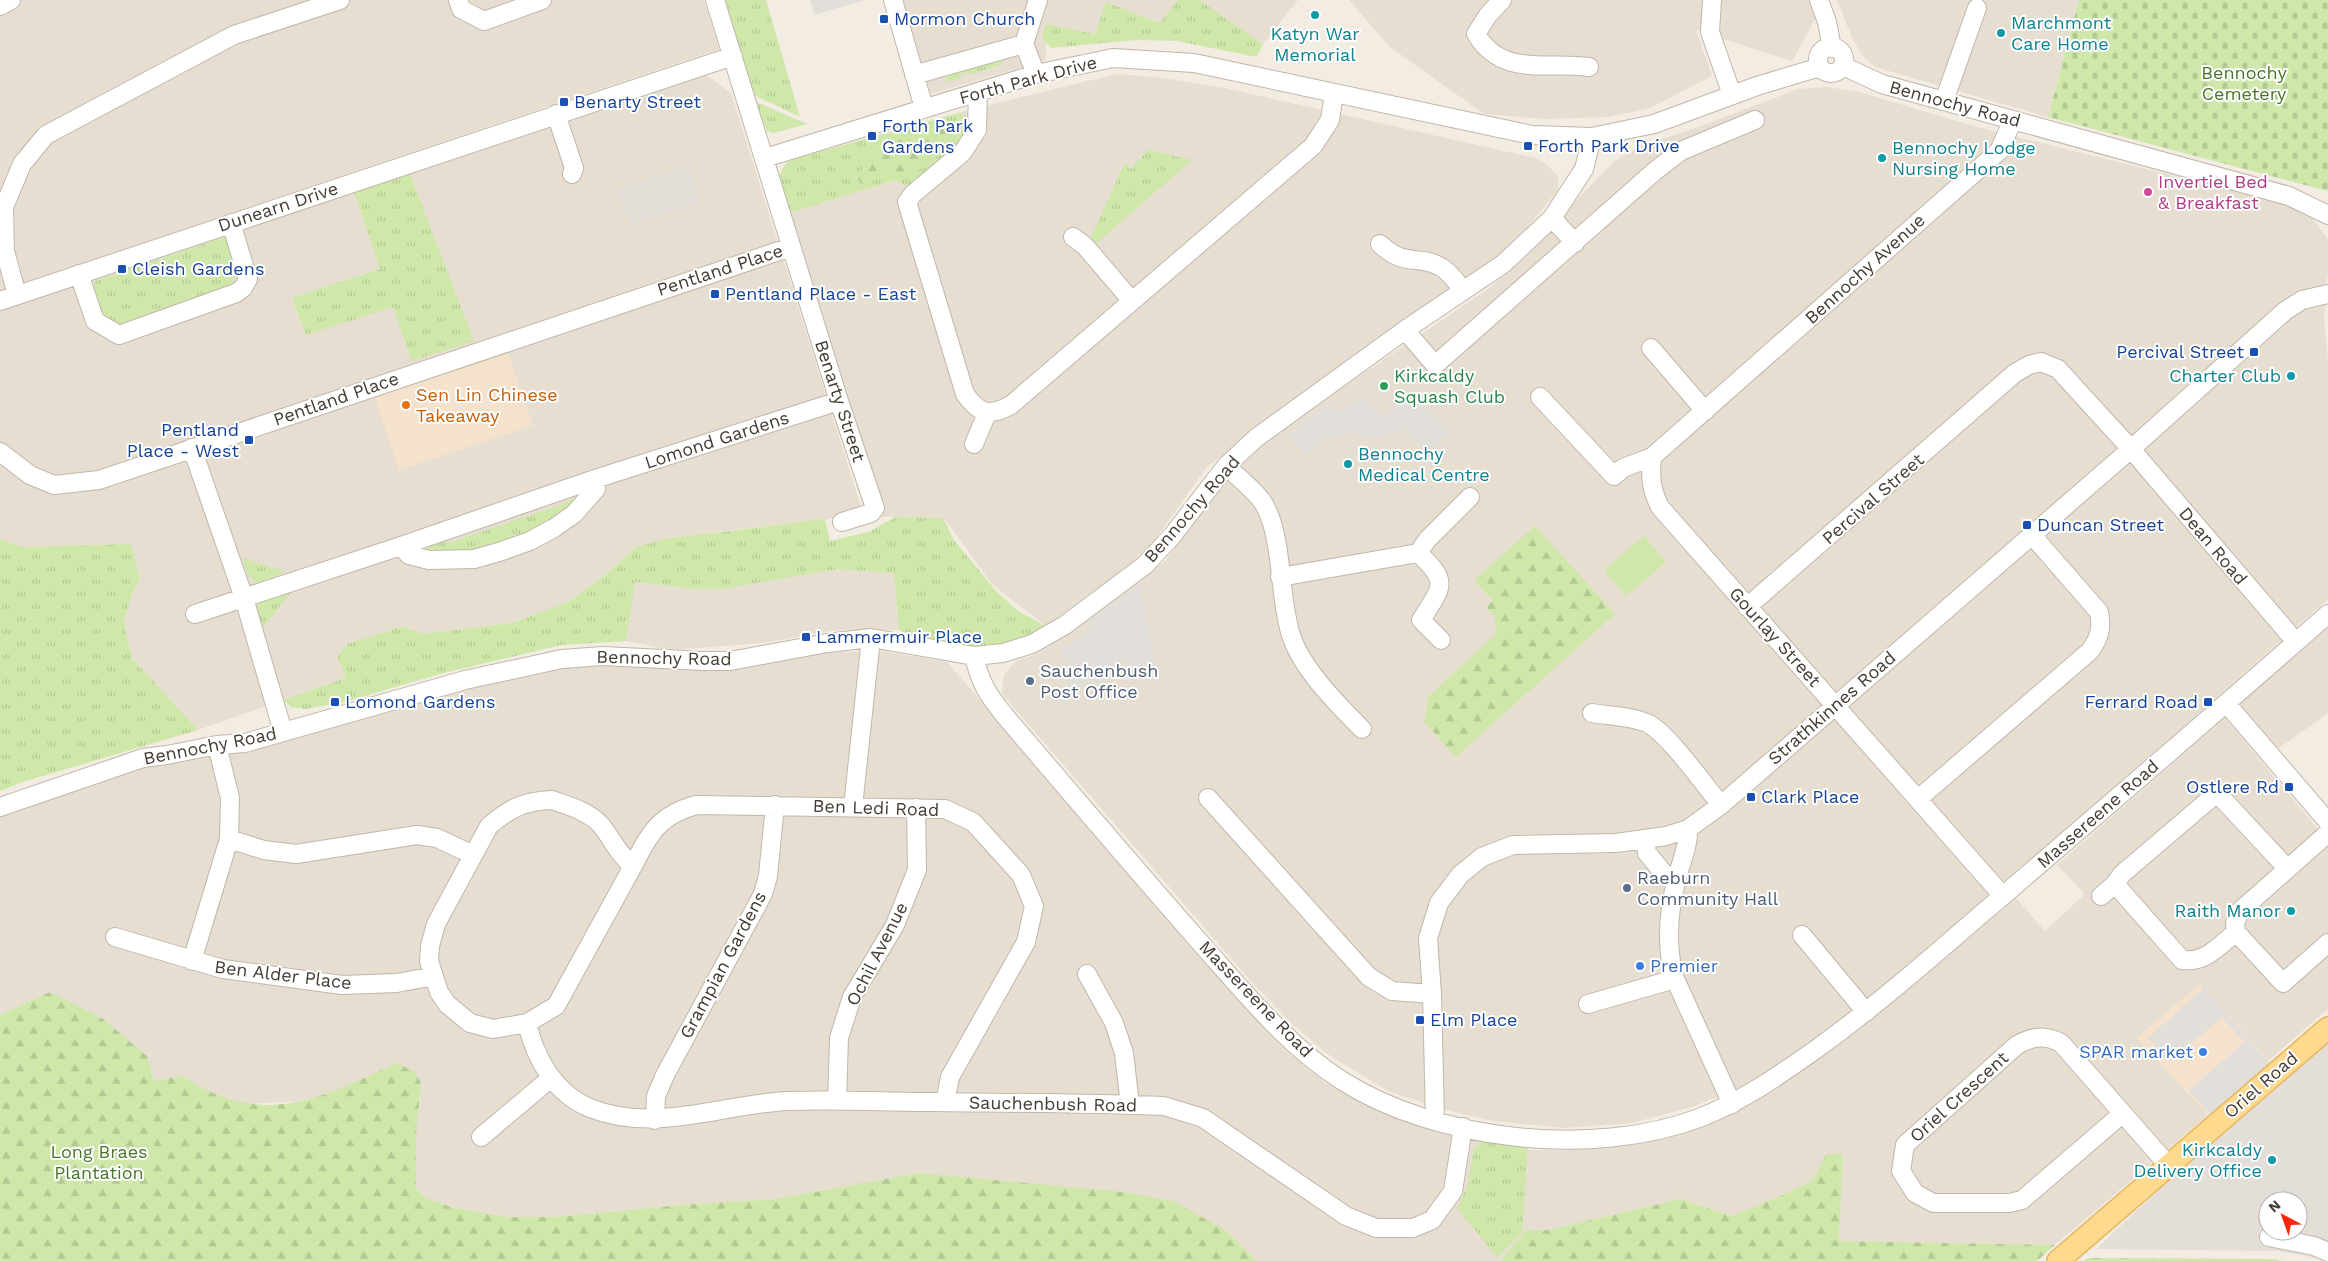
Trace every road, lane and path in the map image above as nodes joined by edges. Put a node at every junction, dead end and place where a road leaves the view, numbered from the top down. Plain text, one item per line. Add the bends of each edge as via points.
1 (11, 0) edge
2 (340, 0) edge
3 (458, 0) edge
4 (542, 0) edge
5 (715, 0) edge
6 (893, 0) edge
7 (1038, 0) edge
8 (1502, 0) edge
9 (1712, 0) edge
10 (1819, 0) edge
11 (0, 6) edge
12 (1977, 8) dead end
13 (1024, 44) junction
14 (1832, 48) junction
15 (733, 56) junction
16 (1842, 66) junction
17 (1589, 67) dead end
18 (1820, 67) junction
19 (1036, 74) junction
20 (914, 75) junction
21 (978, 92) junction
22 (1334, 93) junction
23 (1732, 95) junction
24 (1944, 101) junction
25 (924, 108) junction
26 (556, 114) junction
27 (1755, 120) dead end
28 (2013, 120) junction
29 (1592, 137) junction
30 (764, 158) junction
31 (572, 174) dead end
32 (2328, 215) edge
33 (1552, 218) junction
34 (231, 223) junction
35 (1074, 236) dead end
36 (1575, 243) junction
37 (1380, 244) dead end
38 (791, 246) junction
39 (79, 274) junction
40 (1463, 290) junction
41 (2328, 294) edge
42 (17, 295) junction
43 (0, 300) edge
44 (1131, 300) junction
45 (1405, 330) junction
46 (1651, 348) dead end
47 (1540, 397) dead end
48 (839, 401) junction
49 (1705, 410) junction
50 (987, 413) junction
51 (974, 444) dead end
52 (192, 448) junction
53 (2131, 449) junction
54 (0, 452) edge
55 (1652, 457) junction
56 (1226, 466) junction
57 (596, 479) junction
58 (1470, 497) dead end
59 (842, 522) dead end
60 (2031, 534) junction
61 (401, 546) junction
62 (1418, 553) junction
63 (1280, 577) junction
64 (244, 598) junction
65 (1747, 607) junction
66 (195, 614) dead end
67 (2328, 614) edge
68 (871, 638) junction
69 (1441, 640) dead end
70 (2296, 642) junction
71 (974, 656) junction
72 (2226, 703) junction
73 (1836, 705) junction
74 (1592, 714) dead end
75 (1362, 729) dead end
76 (283, 732) junction
77 (217, 745) junction
78 (1208, 798) dead end
79 (1918, 799) junction
80 (775, 805) junction
81 (1721, 805) junction
82 (0, 807) edge
83 (853, 807) junction
84 (916, 808) junction
85 (2328, 822) edge
86 (1688, 829) junction
87 (2328, 833) edge
88 (228, 839) junction
89 (1645, 840) junction
90 (473, 855) junction
91 (633, 866) junction
92 (2287, 868) junction
93 (1676, 880) junction
94 (2115, 884) junction
95 (2003, 896) junction
96 (2100, 896) dead end
97 (2236, 932) junction
98 (1802, 934) dead end
99 (115, 937) dead end
100 (2328, 944) edge
101 (192, 961) junction
102 (1087, 974) dead end
103 (434, 976) junction
104 (1675, 979) junction
105 (1432, 994) junction
106 (1588, 1004) dead end
107 (1866, 1012) junction
108 (527, 1023) junction
109 (2328, 1028) edge
110 (551, 1078) junction
111 (837, 1101) junction
112 (945, 1102) junction
113 (1732, 1104) junction
114 (1130, 1105) junction
115 (2122, 1114) junction
116 (655, 1120) junction
117 (1435, 1120) junction
118 (1463, 1127) junction
119 (481, 1137) dead end
120 (2169, 1166) junction
121 (2290, 1241) edge
122 (2328, 1252) edge
123 (2058, 1261) edge

1 - 11 street
2 - 42 street via 234,35 46,135 22,164 4,207 5,251
3 - 4 street via 461,10 484,21
5 - 15 street, Benarty Street
6 - 20 street
7 - 13 street
8 - 17 street via 1488,14 1476,34 1494,56 1503,61
9 - 23 street via 1710,32
10 - 14 street
12 - 24 street
13 - 19 street
13 - 20 street
14 - 16 street via 1842,54
14 - 18 street via 1819,55
15 - 26 street, Dunearn Drive
15 - 30 street, Benarty Street
16 - 18 street via 1834,73
16 - 24 street, Bennochy Road via 1882,84
18 - 23 street
19 - 21 street, Forth Park Drive
19 - 22 street, Forth Park Drive via 1114,58 1194,64
20 - 25 street
21 - 25 street, Forth Park Drive
21 - 50 street via 977,130 963,152 913,194 908,202 965,394
22 - 29 street, Forth Park Drive via 1532,135
22 - 44 street via 1330,120 1313,146
23 - 29 street via 1654,124
24 - 28 street, Bennochy Road
25 - 30 street, Forth Park Drive
26 - 31 street via 574,168
26 - 34 street, Dunearn Drive
27 - 36 street via 1681,151
28 - 32 street, Bennochy Road via 2289,196
28 - 49 street, Bennochy Avenue via 1998,151
29 - 33 street, Bennochy Road via 1584,169
30 - 38 street, Benarty Street
33 - 36 street
33 - 40 street, Bennochy Road via 1502,264
34 - 39 street, Dunearn Drive
34 - 39 street via 248,280 243,288 119,335 95,321
35 - 44 street
36 - 45 street via 1435,365
37 - 40 street via 1396,257 1441,267
38 - 48 street, Benarty Street
38 - 52 street, Pentland Place
39 - 42 street, Dunearn Drive
40 - 45 street, Bennochy Road
41 - 53 street, Strathkinnes Road via 2302,300 2285,311
42 - 43 street, Dunearn Drive
44 - 50 street via 1011,405 998,412
45 - 56 street, Bennochy Road via 1256,438
46 - 49 street
47 - 55 street, Bennochy Avenue via 1617,480 1623,468
48 - 57 street, Lomond Gardens
48 - 59 street, Benarty Street via 875,508 871,513
49 - 55 street, Bennochy Avenue
50 - 51 street
52 - 54 street, Pentland Place via 99,480 54,485 30,476
52 - 64 street
53 - 60 street, Strathkinnes Road
53 - 65 street, Percival Street via 2058,368 2040,362 2029,364
53 - 70 street, Dean Road
55 - 65 street, Gourlay Street via 1652,491 1660,507
56 - 63 street via 1262,502 1276,537
56 - 71 street, Bennochy Road via 1172,536 1145,565 1092,605 1032,644 1003,653
57 - 61 street, Lomond Gardens
57 - 61 street via 596,489 574,514 530,541 499,552 474,559 429,560 409,556
58 - 62 street
60 - 73 street, Strathkinnes Road
60 - 79 street via 2099,612 2102,626 2099,638 2090,650
61 - 64 street, Lomond Gardens
62 - 63 street
62 - 69 street via 1435,568 1440,578 1439,589 1421,620
63 - 75 street via 1291,636 1307,666
64 - 66 street, Lomond Gardens
64 - 76 street
65 - 73 street, Gourlay Street
67 - 70 street, Massereene Road
68 - 71 street, Bennochy Road
68 - 76 street, Bennochy Road via 730,661 603,656 562,659 465,680
68 - 83 street
70 - 72 street, Massereene Road
71 - 117 street, Massereene Road via 978,676 987,694 1279,1029 1300,1050 1343,1081 1387,1104
72 - 85 street
72 - 95 street, Massereene Road
73 - 79 street, Gourlay Street
73 - 81 street, Strathkinnes Road
74 - 81 street via 1649,724 1665,737
76 - 77 street, Bennochy Road via 245,743
77 - 82 street, Bennochy Road via 143,758
77 - 88 street, Ben Alder Place via 230,798
78 - 105 street via 1369,977 1392,991
79 - 95 street, Gourlay Street
80 - 83 street, Ben Ledi Road
80 - 91 street, Ben Ledi Road via 704,804 680,809 650,833
80 - 116 street, Grampian Gardens via 773,840 763,894 665,1075 656,1096
81 - 86 street, Strathkinnes Road
83 - 84 street, Ben Ledi Road
84 - 111 street, Ochil Avenue via 918,870 895,926 852,998 839,1038
84 - 112 street, Ben Ledi Road via 945,809 973,822 1021,874 1034,906 1026,942 950,1077
86 - 89 street, Strathkinnes Road
86 - 93 street
87 - 92 street
88 - 90 street via 264,850 296,854 417,835 437,838
88 - 101 street, Ben Alder Place
89 - 93 street via 1647,853 1666,876
89 - 105 street, Strathkinnes Road via 1513,845 1482,856 1460,875 1439,903 1428,938
90 - 91 street via 489,826 502,814 523,803 552,800 580,809 600,824 622,857
90 - 103 street via 436,924 429,961
91 - 108 street, Ben Ledi Road via 556,1006
92 - 94 street via 2217,793 2122,874
92 - 97 street via 2240,911 2235,923
93 - 104 street via 1667,934
94 - 96 street
94 - 97 street via 2182,960 2192,961 2206,956
95 - 107 street, Massereene Road
97 - 100 street via 2283,983
98 - 107 street
99 - 101 street, Ben Alder Place
101 - 103 street, Ben Alder Place via 223,969 342,985 397,983
102 - 114 street via 1114,1023 1124,1053
103 - 108 street via 447,1004 470,1023 493,1028
104 - 106 street
104 - 113 street
105 - 117 street, Strathkinnes Road
107 - 113 street, Massereene Road
108 - 110 street, Sauchenbush Road via 531,1042
109 - 120 main road, Oriel Road
110 - 116 street, Sauchenbush Road via 589,1108 624,1118
110 - 119 street
111 - 112 street, Sauchenbush Road
111 - 116 street, Sauchenbush Road via 787,1101
112 - 114 street, Sauchenbush Road
113 - 118 street, Massereene Road via 1694,1120 1663,1128 1593,1138 1520,1136
114 - 118 street, Sauchenbush Road via 1164,1106 1203,1118 1346,1216 1376,1228 1413,1228 1432,1220 1453,1191
115 - 115 street, Oriel Crescent via 2061,1043 2048,1037 2028,1039 2017,1045 1905,1145 1901,1171 1915,1193 1933,1203 2009,1203 2022,1200
115 - 120 street, Oriel Crescent
117 - 118 street, Massereene Road
120 - 123 main road, Oriel Road
121 - 122 street

